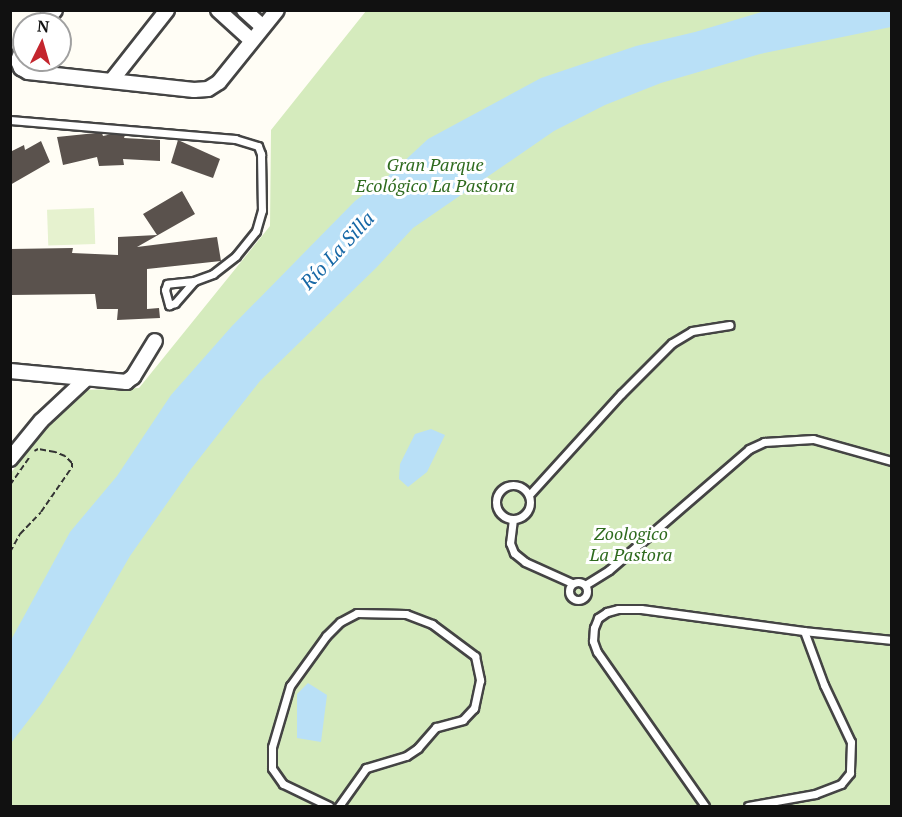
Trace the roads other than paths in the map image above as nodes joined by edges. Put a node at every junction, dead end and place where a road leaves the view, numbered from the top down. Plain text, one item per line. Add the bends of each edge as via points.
1 (167, 10) edge
2 (218, 10) edge
3 (244, 10) edge
4 (277, 10) edge
5 (263, 27) junction
6 (251, 40) junction
7 (28, 72) edge
8 (112, 80) junction
9 (10, 120) edge
10 (194, 281) junction
11 (730, 325) dead end
12 (155, 341) dead end
13 (10, 371) edge
14 (86, 379) junction
15 (10, 459) edge
16 (891, 462) edge
17 (529, 495) junction
18 (513, 519) junction
19 (572, 583) junction
20 (585, 585) junction
21 (804, 631) junction
22 (891, 640) edge
23 (329, 807) edge
24 (339, 807) edge
25 (705, 807) edge
26 (748, 807) edge

1 - 8 street
2 - 6 street
3 - 5 street
4 - 5 street
5 - 6 street
6 - 8 street via 219,82 208,89
7 - 8 street
9 - 10 lane via 235,139 258,146 262,210 255,231 225,266
10 - 10 lane via 168,284 165,290 169,305 176,303
11 - 17 lane via 692,331 672,343
12 - 14 street via 126,382
13 - 14 street
14 - 15 street via 41,421
16 - 20 lane via 813,439 764,442 749,449 609,570
17 - 18 lane via 529,509
17 - 18 lane via 512,484 500,490 496,509
18 - 19 lane via 510,543 514,553
19 - 20 lane via 579,581
19 - 20 lane via 568,593 576,600 585,596
21 - 22 lane
21 - 25 lane via 641,609 618,609 598,618 593,641 597,652
21 - 26 lane via 851,742 850,773 841,784 814,794
23 - 24 lane via 283,784 272,768 272,747 290,686 326,636 357,613 406,614 432,624 475,656 480,680 474,708 463,720 436,727 406,756 366,768

